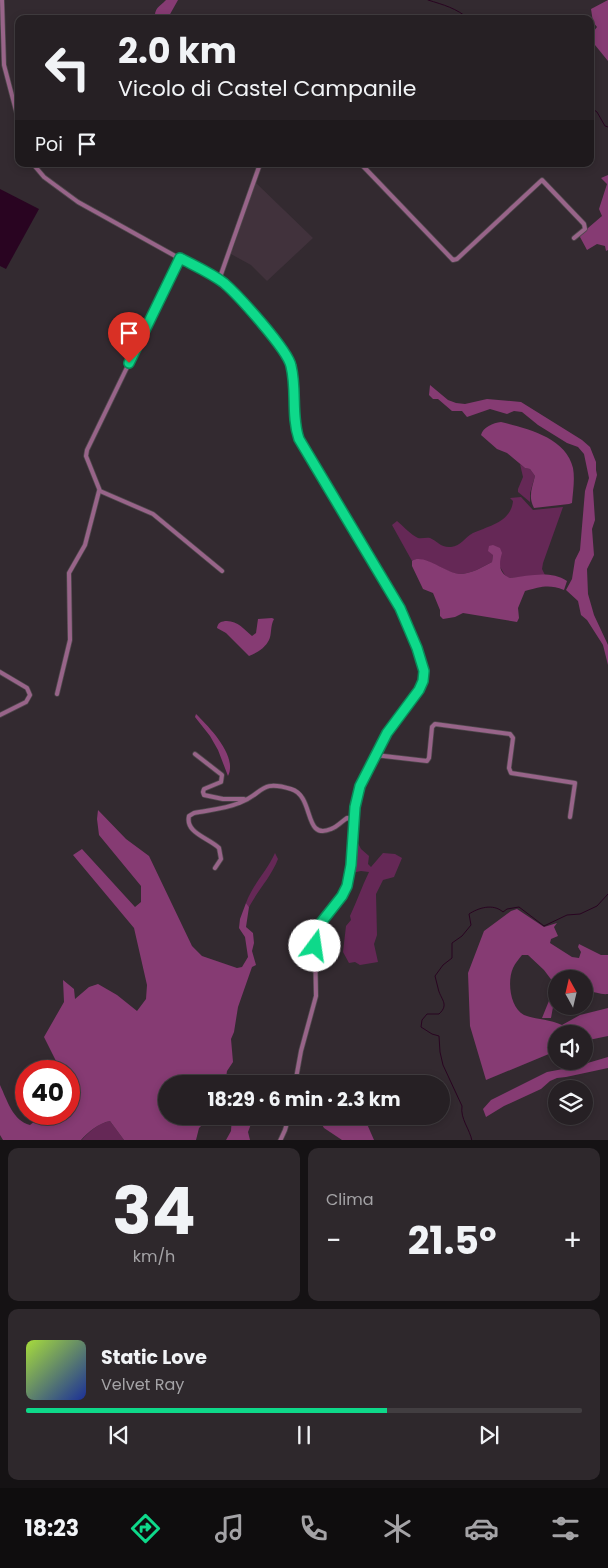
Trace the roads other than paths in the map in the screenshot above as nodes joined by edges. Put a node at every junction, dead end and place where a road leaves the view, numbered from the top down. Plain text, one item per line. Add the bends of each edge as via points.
1 (2, 0) edge
2 (15, 107) edge
3 (35, 167) edge
4 (259, 167) edge
5 (364, 167) edge
6 (574, 238) dead end
7 (180, 258) junction
8 (219, 280) junction
9 (99, 491) junction
10 (222, 571) dead end
11 (0, 672) edge
12 (57, 694) dead end
13 (0, 716) edge
14 (195, 754) dead end
15 (375, 755) junction
16 (249, 798) junction
17 (570, 817) dead end
18 (354, 820) junction
19 (215, 868) dead end
20 (297, 1075) edge
21 (287, 1125) edge
22 (280, 1140) edge

1 - 2 street via 4,65
3 - 7 street via 78,202
4 - 8 street
5 - 6 street via 453,260 542,180 585,225 585,230
7 - 8 street
7 - 9 street via 86,451
8 - 15 street via 288,357 299,439 399,605 420,654 424,671 421,688 390,728
9 - 10 street via 153,514
9 - 12 street via 86,545 69,572 70,640
11 - 13 street via 27,688 30,695 26,702
14 - 16 street via 222,775 221,782 204,789 204,795 229,800
15 - 17 street via 427,761 435,724 510,734 513,738 511,773 575,783
15 - 18 street via 358,792
16 - 18 street via 265,786 277,785 301,794 312,824 318,830 330,830 347,818
16 - 19 street via 189,816 188,824 192,829 218,848 221,859
18 - 20 street via 347,888 315,937 316,996
21 - 22 street

